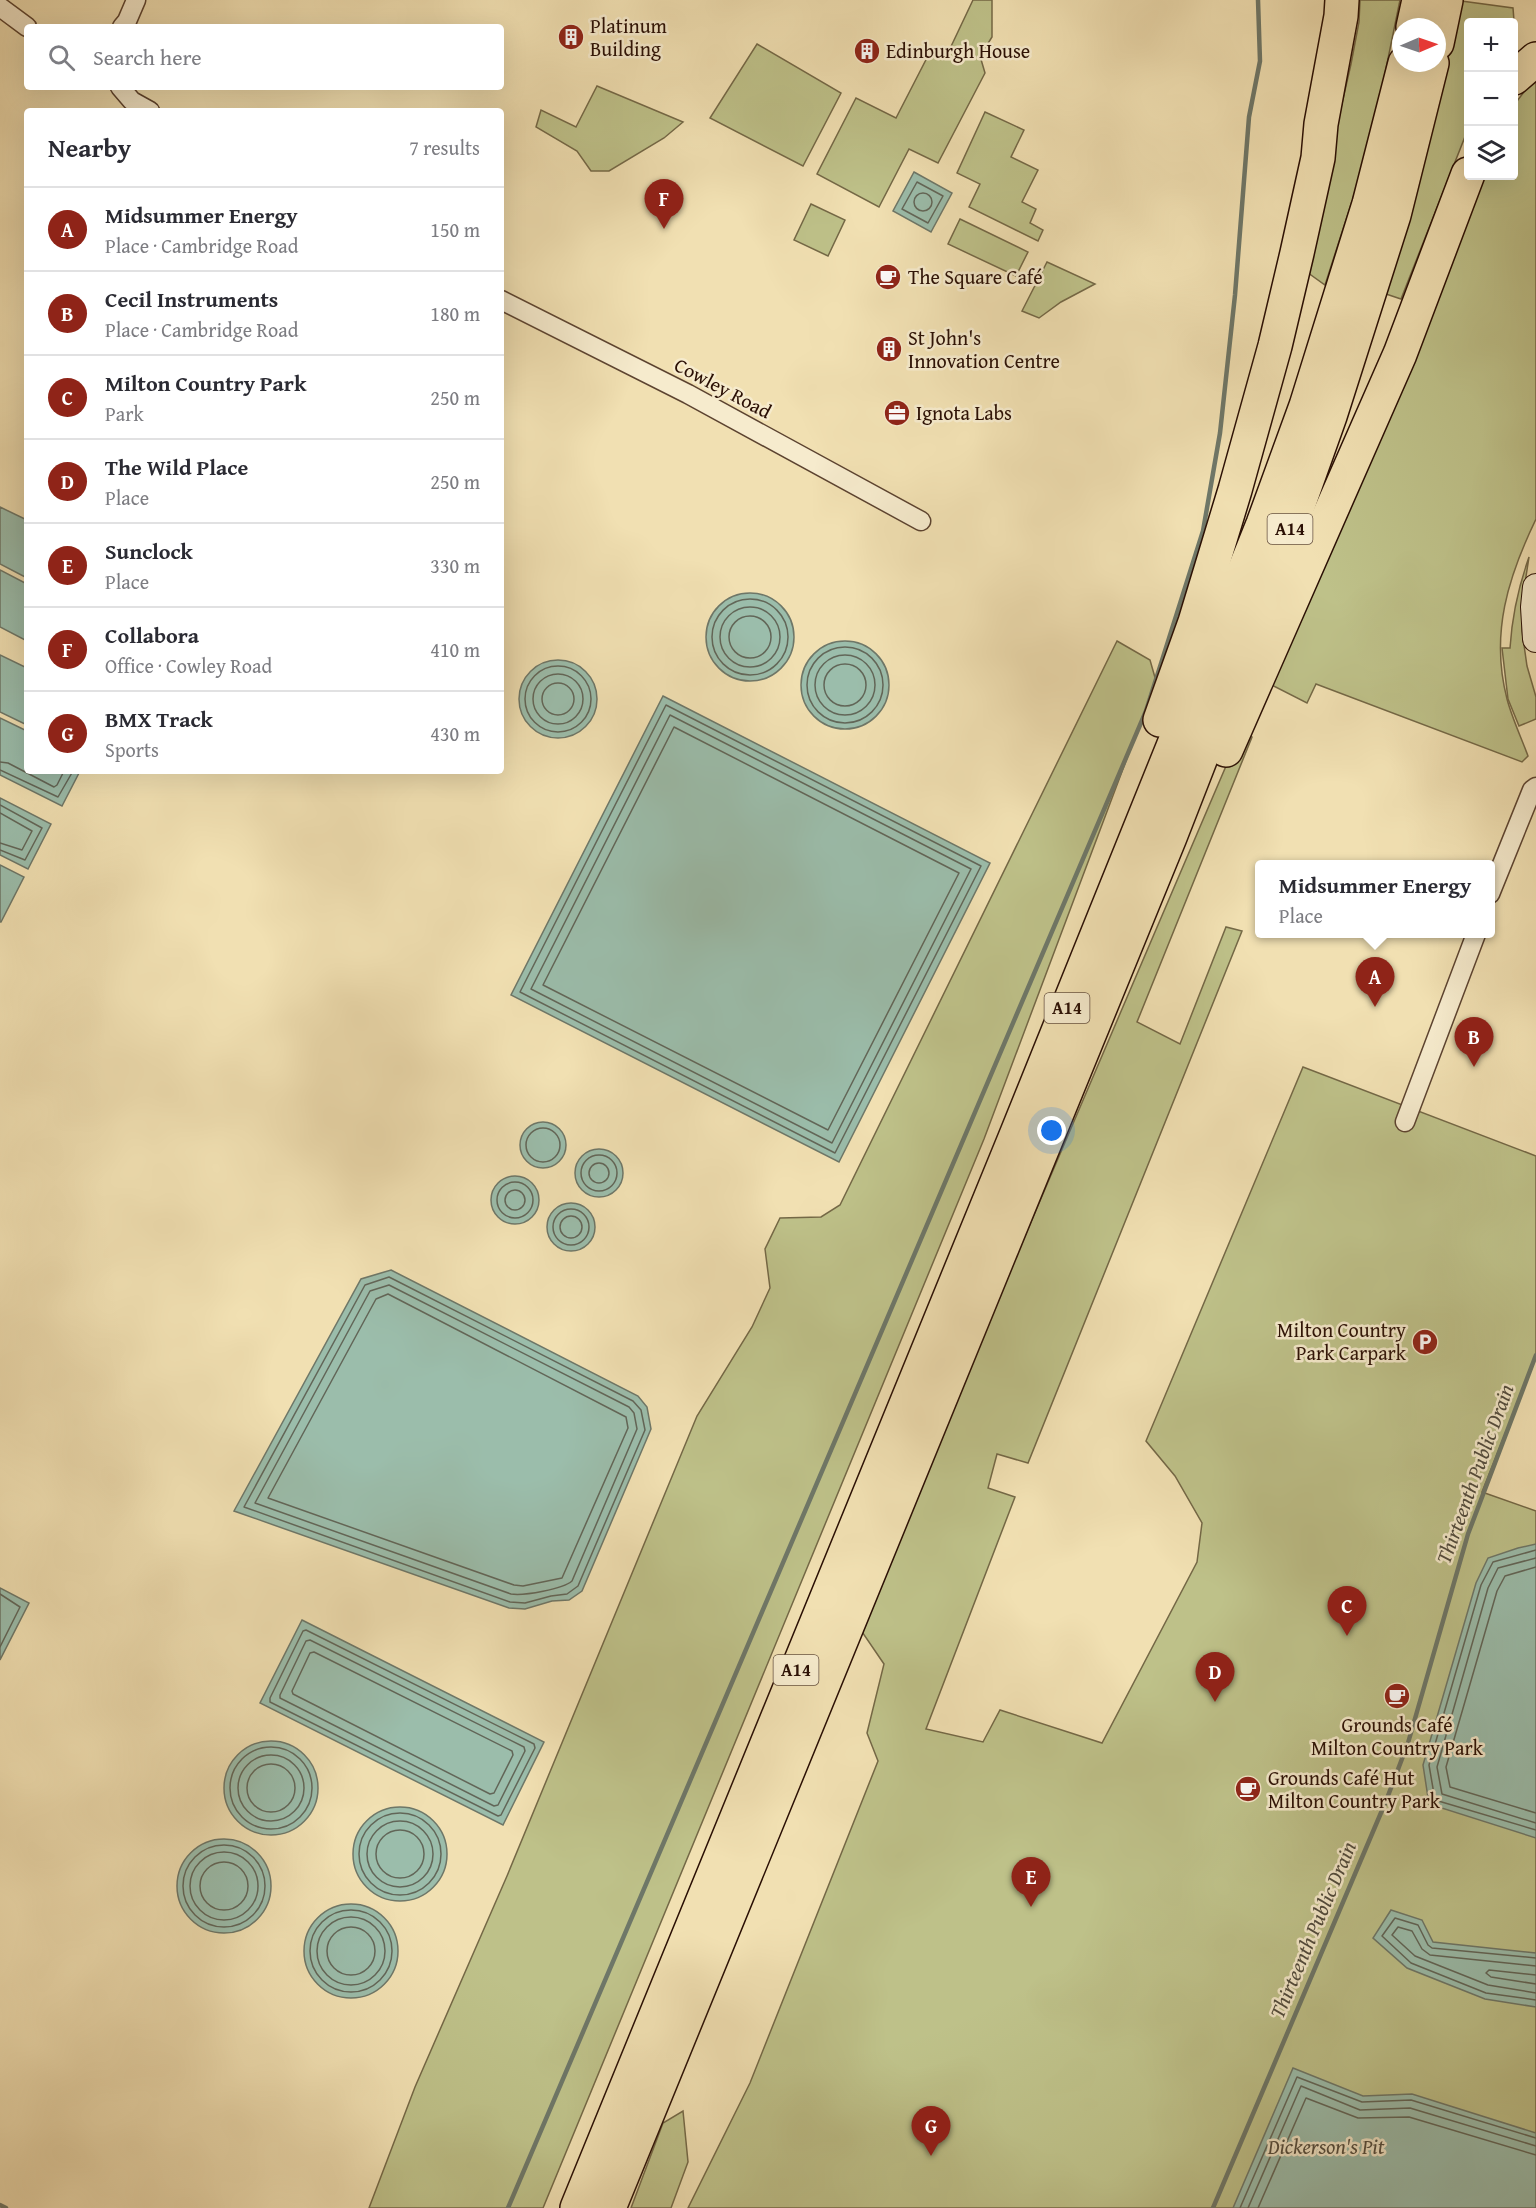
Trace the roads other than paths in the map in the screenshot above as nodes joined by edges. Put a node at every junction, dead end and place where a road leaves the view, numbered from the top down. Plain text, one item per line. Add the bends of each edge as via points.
1 (136, 0) edge
2 (1342, 0) edge
3 (1419, 0) edge
4 (1446, 0) edge
5 (0, 7) edge
6 (1415, 18) edge
7 (1442, 18) edge
8 (124, 24) edge
9 (24, 25) edge
10 (1536, 59) edge
11 (1403, 72) edge
12 (1430, 72) edge
13 (1518, 75) edge
14 (123, 90) edge
15 (145, 108) edge
16 (1466, 180) edge
17 (504, 302) edge
18 (921, 521) dead end
19 (1536, 586) edge
20 (1536, 639) edge
21 (1536, 787) edge
22 (1117, 883) junction
23 (1495, 883) edge
24 (1474, 938) edge
25 (1109, 981) junction
26 (1405, 1122) dead end
27 (577, 2208) edge
28 (609, 2208) edge

1 - 8 street
2 - 22 highway, A14 via 1318,158 1275,346 1195,622 1124,821
3 - 6 highway
4 - 7 highway
5 - 9 street
10 - 13 highway
11 - 22 highway, A14 via 1369,204 1306,406 1263,524
12 - 25 highway, A14 via 1394,215 1330,416 1288,534
14 - 15 street
16 - 25 highway, A14 via 1400,354 1204,801 1140,941
17 - 18 street, Cowley Road via 688,394
19 - 20 street
21 - 23 street
22 - 27 highway, A14
24 - 26 street
25 - 28 highway, A14

